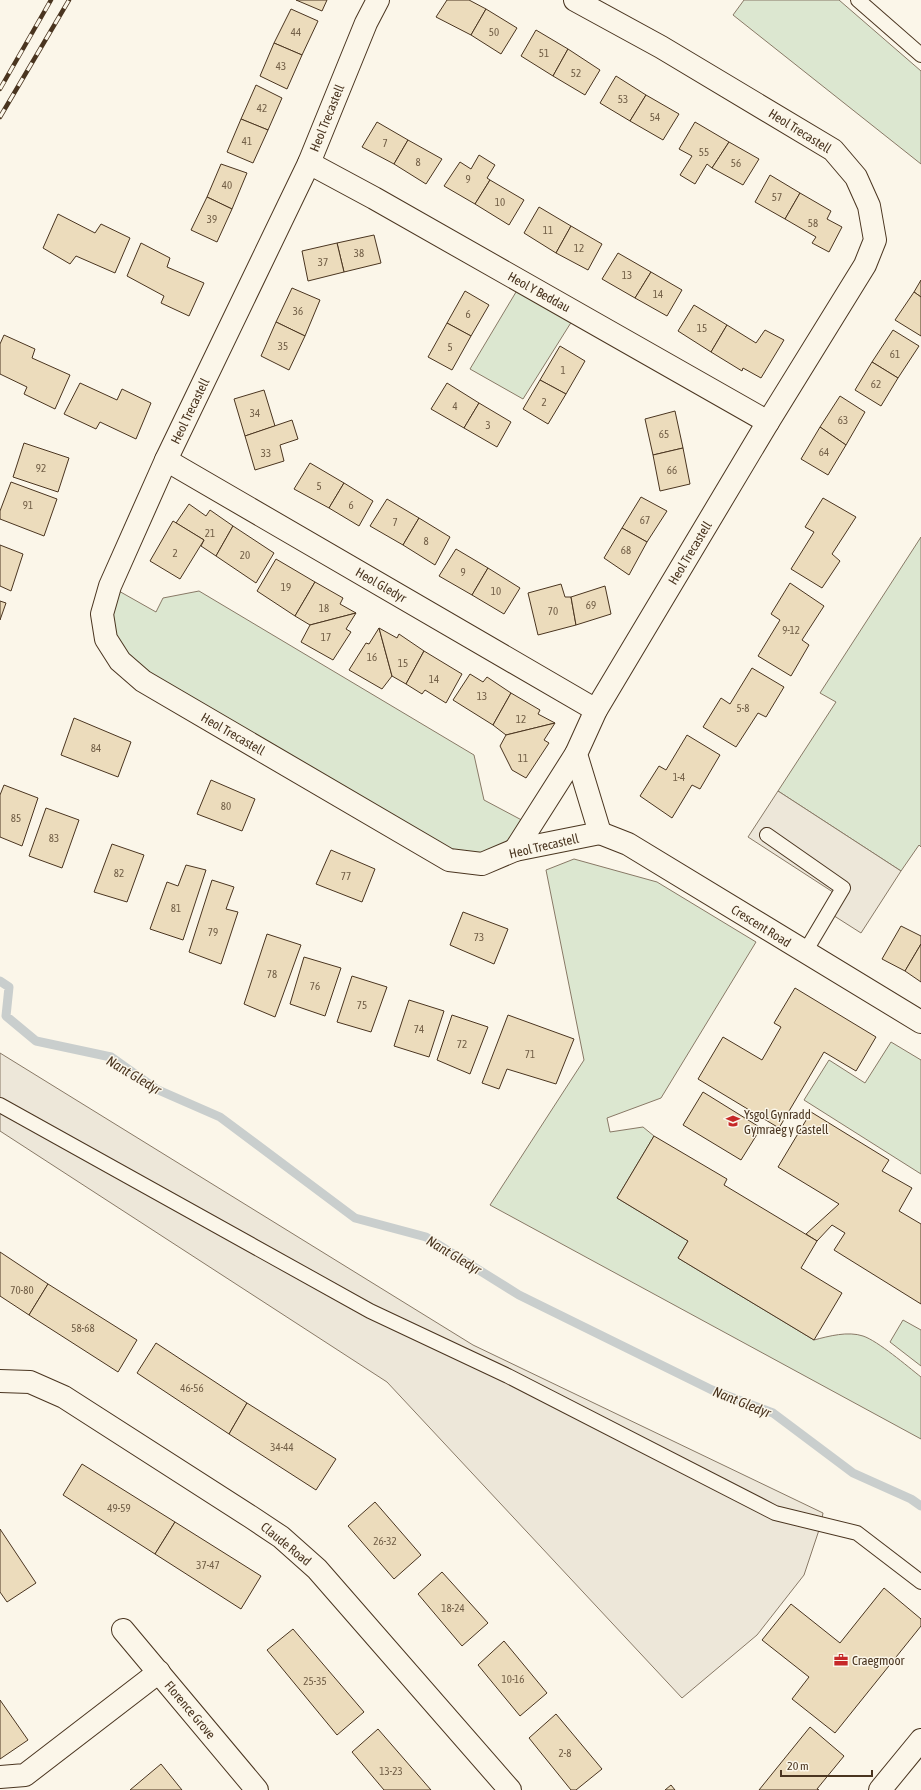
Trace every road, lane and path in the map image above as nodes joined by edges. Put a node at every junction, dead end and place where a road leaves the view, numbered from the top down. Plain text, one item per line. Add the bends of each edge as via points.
1 (378, 0) edge
2 (575, 0) edge
3 (858, 0) edge
4 (921, 54) edge
5 (309, 163) junction
6 (768, 422) junction
7 (166, 460) junction
8 (596, 710) junction
9 (576, 754) junction
10 (600, 833) junction
11 (767, 835) dead end
12 (515, 850) junction
13 (805, 952) junction
14 (921, 1022) edge
15 (0, 1105) edge
16 (0, 1381) edge
17 (921, 1582) edge
18 (123, 1630) dead end
19 (159, 1672) junction
20 (921, 1740) edge
21 (0, 1777) edge
22 (257, 1790) edge
23 (510, 1790) edge
24 (880, 1790) edge

1 - 5 street, Heol Trecastell via 366,23
2 - 6 street, Heol Trecastell via 661,47 833,150 856,177 869,206 875,240 866,265
3 - 4 lane
5 - 6 street, Heol Y Beddau
5 - 7 street, Heol Trecastell
6 - 8 street, Heol Trecastell
7 - 8 street, Heol Gledyr
7 - 12 street, Heol Trecastell via 110,586 102,614 106,639 120,661 143,681 449,860 482,864
8 - 9 street, Heol Trecastell
9 - 10 street
9 - 12 street, Heol Trecastell
10 - 12 street, Heol Trecastell
10 - 13 street, Crescent Road via 628,844
11 - 13 lane via 843,888
13 - 14 street, Crescent Road
15 - 17 lane via 370,1311 508,1376 775,1513 857,1533
16 - 23 street, Claude Road via 30,1382 64,1397 281,1537 317,1568
18 - 19 street, Florence Grove
19 - 21 street via 25,1775
19 - 22 street, Florence Grove
20 - 24 street

